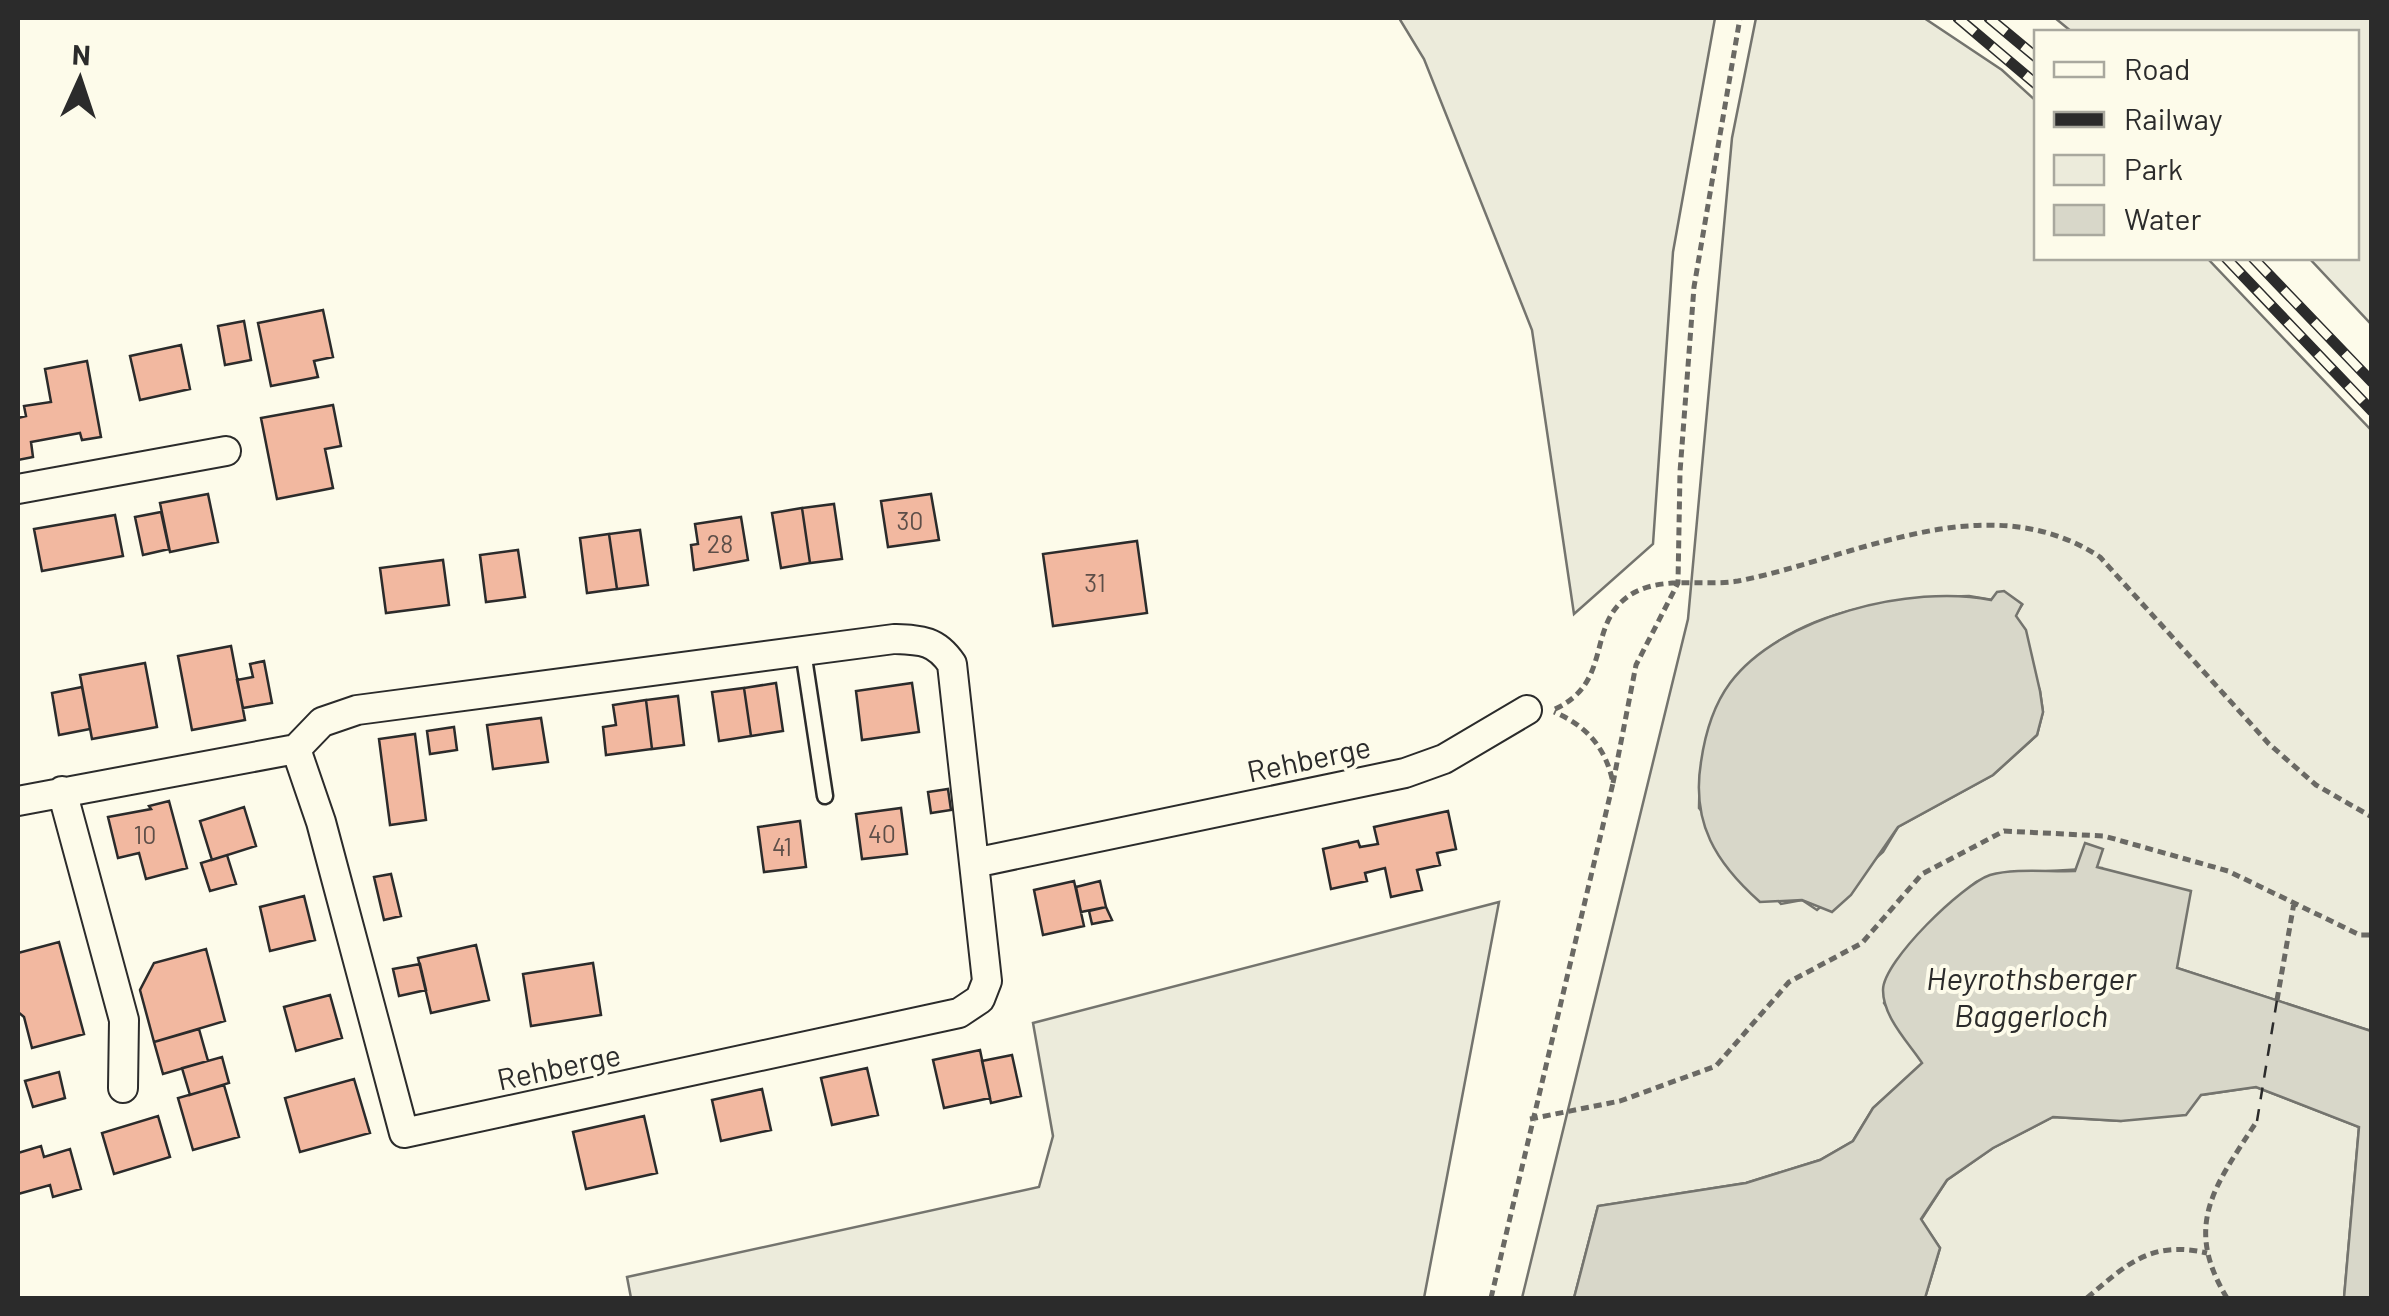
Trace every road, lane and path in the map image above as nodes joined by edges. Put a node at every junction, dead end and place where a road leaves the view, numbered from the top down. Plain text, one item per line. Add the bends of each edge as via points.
1 (1740, 18) edge
2 (226, 450) dead end
3 (18, 489) edge
4 (1678, 583) junction
5 (803, 651) junction
6 (1539, 710) junction
7 (296, 749) junction
8 (1613, 783) junction
9 (62, 791) junction
10 (824, 796) dead end
11 (18, 800) edge
12 (2372, 818) edge
13 (974, 864) junction
14 (2294, 903) junction
15 (2372, 934) edge
16 (2277, 1000) dead end
17 (123, 1088) dead end
18 (1530, 1119) junction
19 (2257, 1122) dead end
20 (2208, 1254) junction
21 (1491, 1298) edge
22 (2087, 1298) edge
23 (2226, 1298) edge

1 - 4 path via 1694,287
2 - 3 street
4 - 6 path via 1626,598 1584,691
4 - 8 path via 1636,665
4 - 12 path via 1738,581 1974,524 2068,539 2114,570 2269,744 2316,785
5 - 7 street, Rehberge via 357,710 322,722
5 - 10 lane
5 - 13 street, Rehberge via 894,639 942,648 952,664
6 - 8 path via 1571,720 1598,744
6 - 13 street, Rehberge via 1405,773
7 - 9 street, Rehberge
7 - 13 street, Rehberge via 404,1133 959,1012 980,999 986,981
8 - 18 path
9 - 11 street, Rehberge
9 - 17 street via 124,1020
14 - 15 path
14 - 16 path
14 - 18 path via 2228,871 2104,836 2004,830 1922,874 1862,943 1789,982 1716,1066 1620,1101
18 - 21 path
19 - 20 path via 2208,1198
20 - 22 path via 2177,1246 2132,1260
20 - 23 path via 2208,1268

